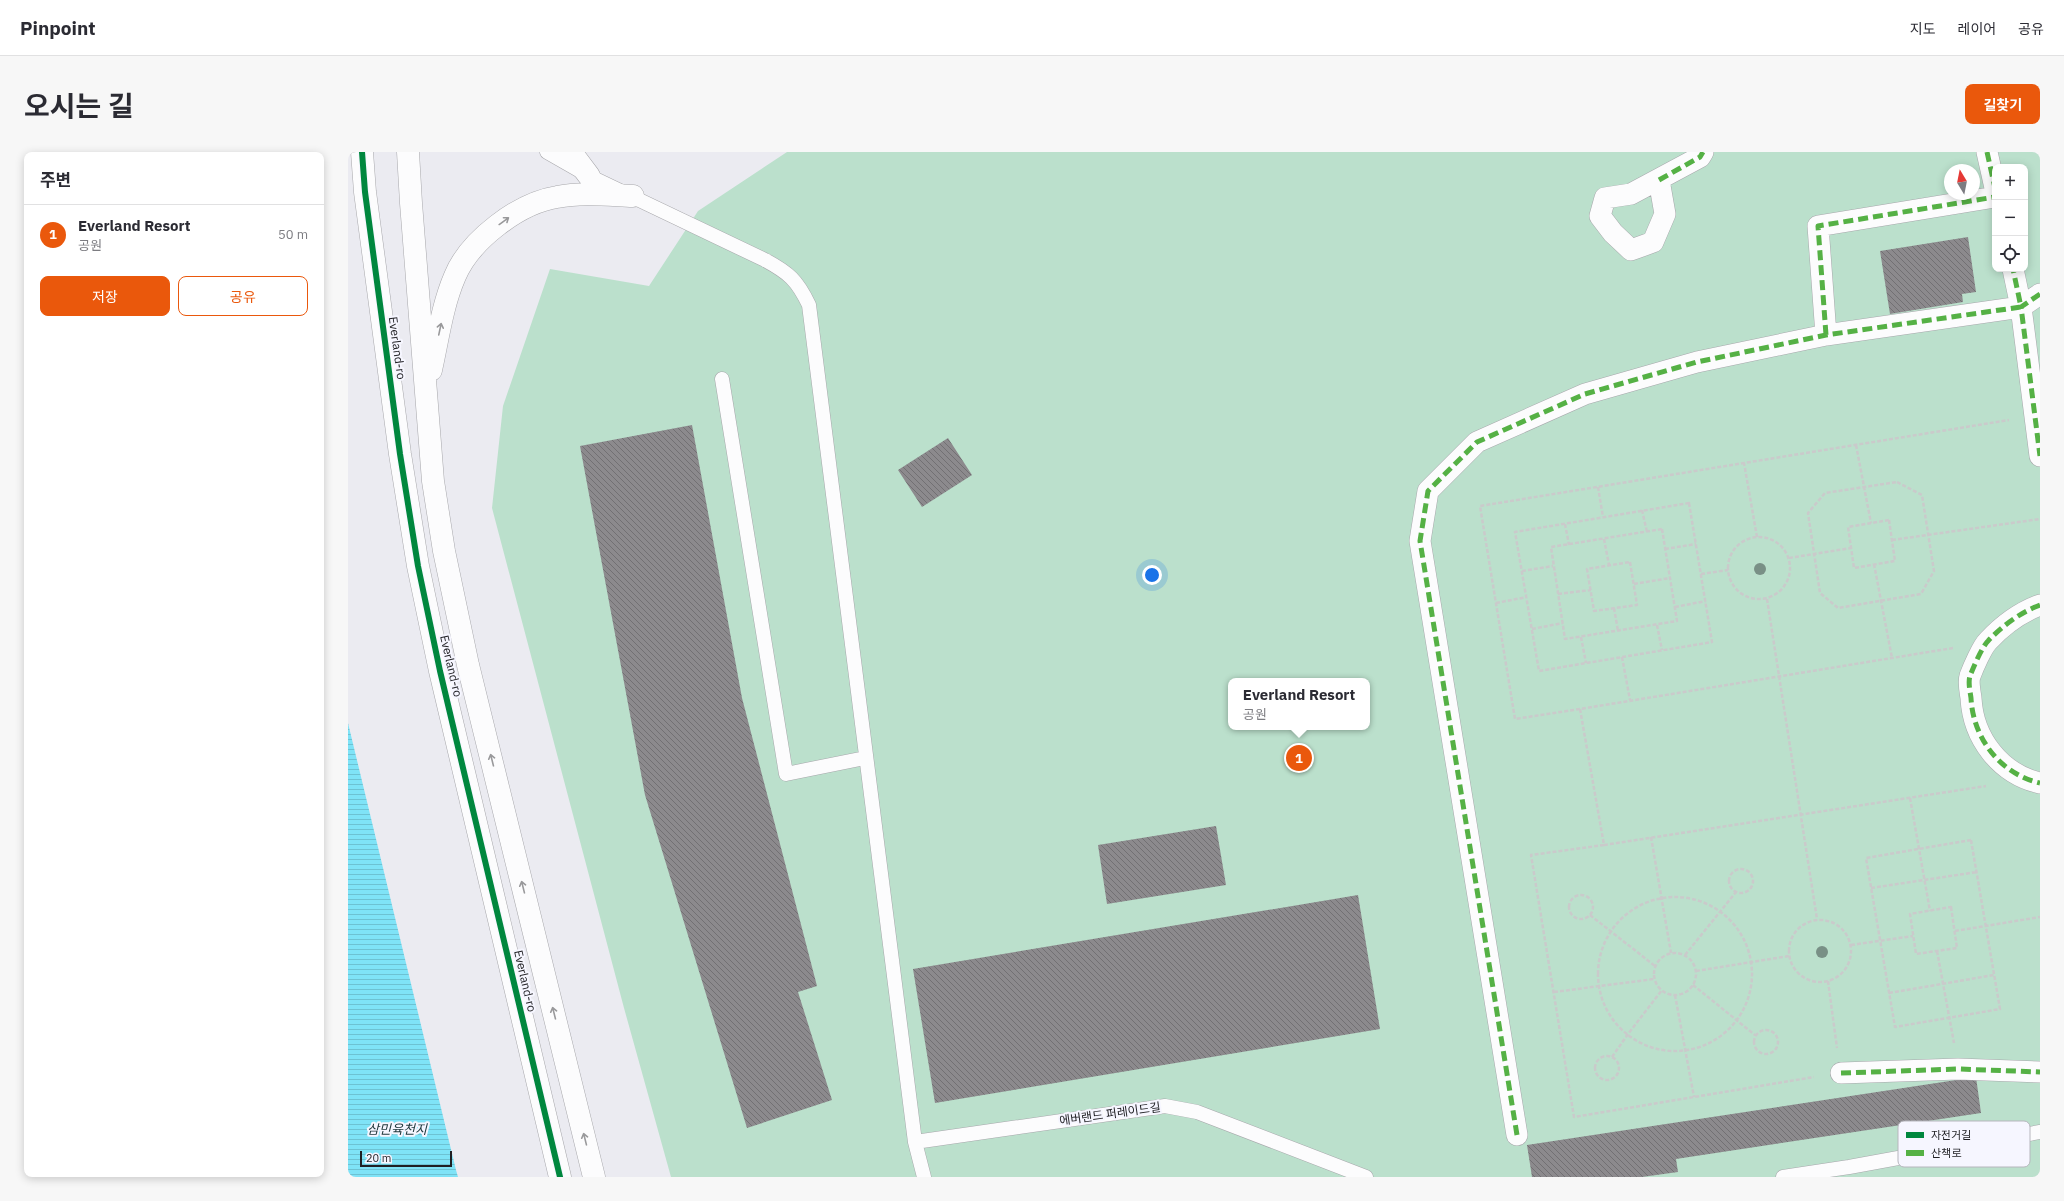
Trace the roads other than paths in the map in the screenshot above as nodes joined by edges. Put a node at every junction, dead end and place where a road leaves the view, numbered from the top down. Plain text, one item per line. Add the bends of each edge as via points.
1 (362, 152) edge
2 (408, 152) edge
3 (546, 152) edge
4 (571, 152) edge
5 (1703, 152) edge
6 (1987, 152) edge
7 (1992, 174) edge
8 (589, 176) junction
9 (1659, 180) dead end
10 (633, 196) junction
11 (1992, 197) edge
12 (2014, 272) edge
13 (2040, 294) edge
14 (2021, 307) junction
15 (1826, 335) junction
16 (722, 378) dead end
17 (426, 395) junction
18 (2040, 456) edge
19 (2040, 605) edge
20 (865, 758) junction
21 (2033, 781) edge
22 (2040, 1072) edge
23 (1841, 1073) road end
24 (2040, 1132) edge
25 (2030, 1134) edge
26 (1517, 1135) dead end
27 (915, 1142) junction
28 (1898, 1158) edge
29 (560, 1177) edge
30 (594, 1177) edge
31 (924, 1177) edge
32 (1366, 1177) edge
33 (1784, 1177) edge

1 - 29 street, Everland-ro via 364,192 418,566 440,671
2 - 17 street, Everland-ro
3 - 8 lane
4 - 8 street
5 - 9 street via 1700,157
6 - 7 street
8 - 10 lane
17 -> 10 street via 445,303 456,274 472,250 490,231 531,204 557,197 598,194
10 - 20 lane via 784,270 800,286 808,305 847,597
11 - 15 street via 1818,226
12 - 14 street
13 - 14 street
14 - 15 street
14 - 18 street
15 - 26 street via 1697,362 1585,394 1477,442 1428,491 1420,541
16 - 20 lane via 786,774
30 -> 17 street, Everland-ro via 468,666 447,566 434,481
19 - 21 street via 2026,611 1987,642 1969,678 1971,711 1984,743 2001,764
20 - 27 lane
22 - 23 street via 1958,1068
24 - 25 lane
27 - 31 lane
27 - 32 lane, 에버랜드 퍼레이드길 via 1165,1106 1197,1112
28 - 33 lane

